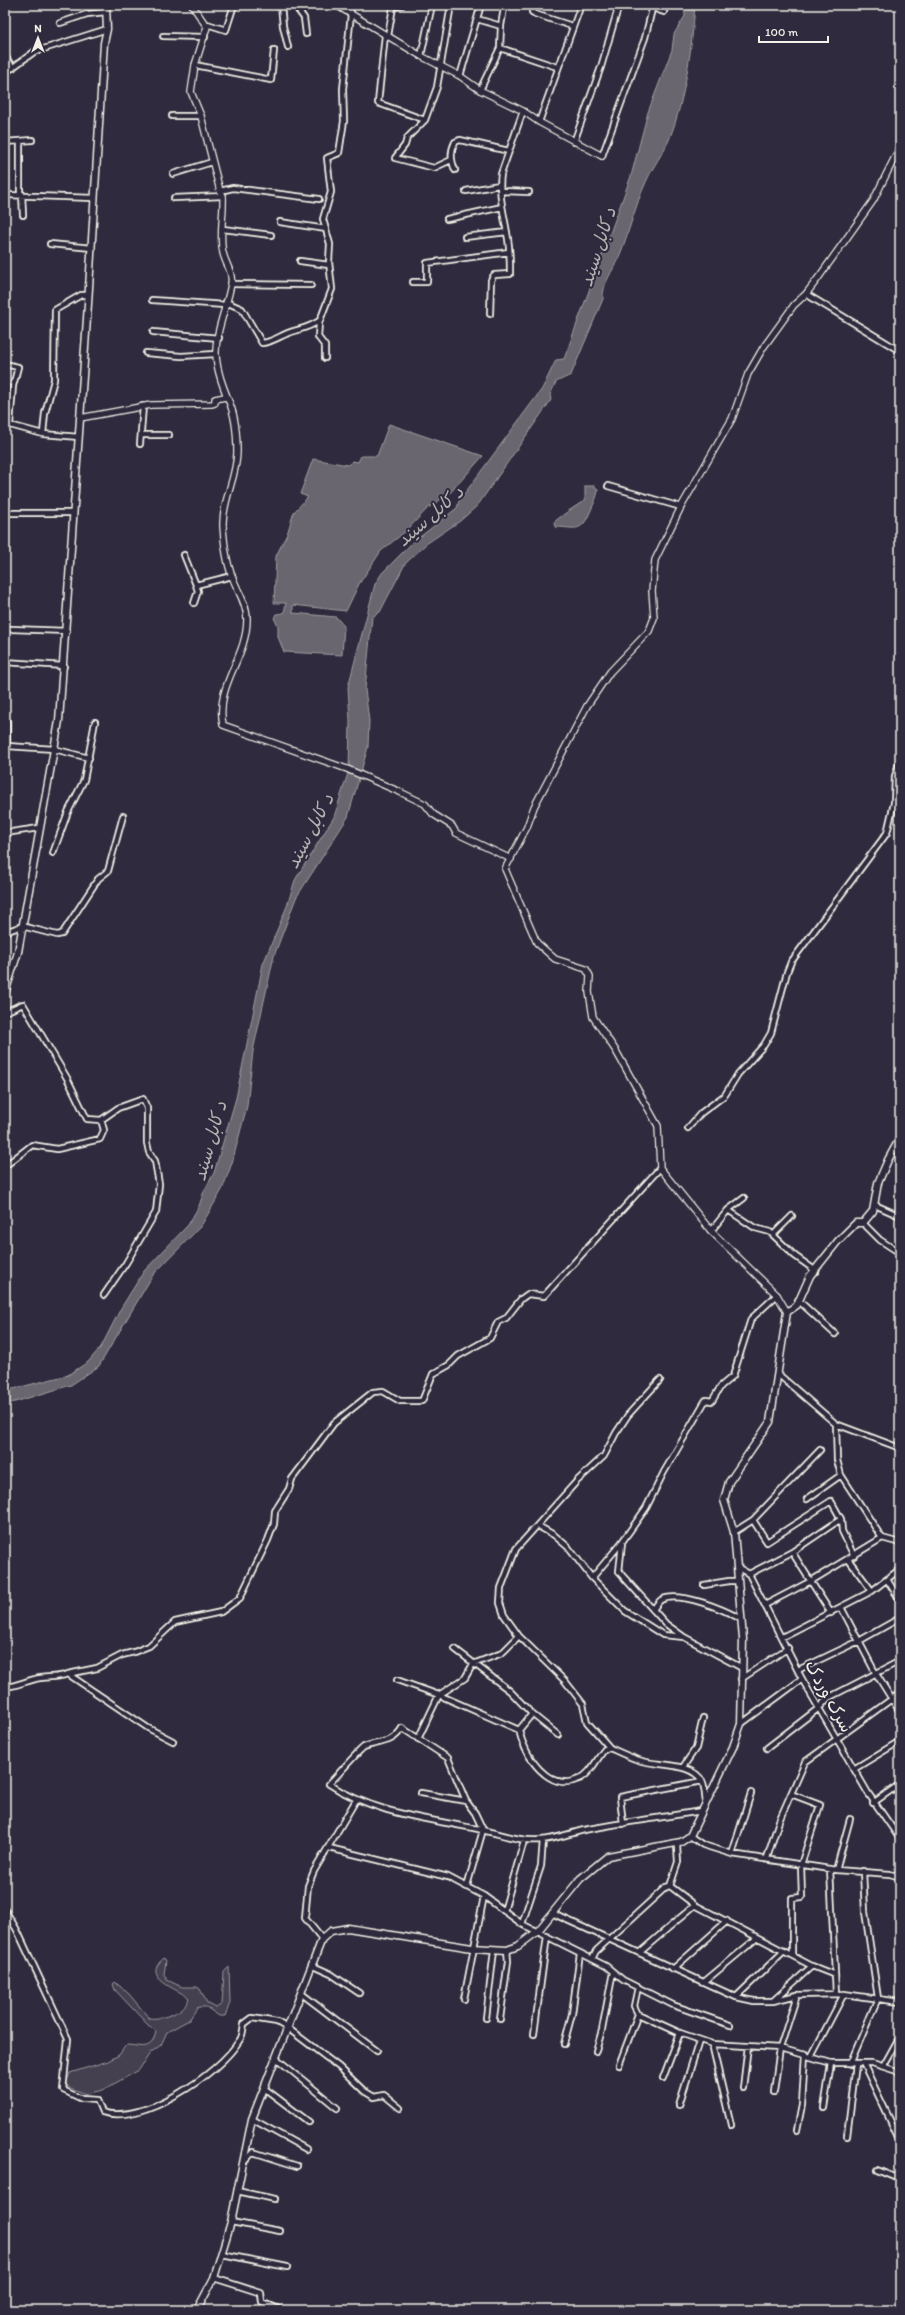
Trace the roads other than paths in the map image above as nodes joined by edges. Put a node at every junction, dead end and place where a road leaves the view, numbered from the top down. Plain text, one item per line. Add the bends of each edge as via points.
1 (106, 5) edge
2 (192, 5) edge
3 (234, 5) edge
4 (281, 5) edge
5 (297, 5) edge
6 (336, 5) edge
7 (350, 5) edge
8 (402, 5) edge
9 (432, 5) edge
10 (452, 5) edge
11 (481, 5) edge
12 (533, 5) edge
13 (581, 5) edge
14 (619, 5) edge
15 (644, 5) edge
16 (653, 7) edge
17 (504, 8) dead end
18 (106, 12) junction
19 (664, 12) dead end
20 (351, 14) junction
21 (477, 19) junction
22 (60, 23) dead end
23 (206, 24) junction
24 (501, 26) junction
25 (572, 26) junction
26 (107, 29) junction
27 (306, 34) dead end
28 (387, 35) junction
29 (162, 36) dead end
30 (205, 37) junction
31 (288, 47) dead end
32 (500, 48) junction
33 (274, 50) dead end
34 (5, 56) edge
35 (421, 56) junction
36 (195, 65) junction
37 (442, 66) junction
38 (557, 67) junction
39 (13, 68) junction
40 (5, 73) edge
41 (460, 76) junction
42 (480, 90) junction
43 (523, 111) junction
44 (172, 116) dead end
45 (200, 116) junction
46 (425, 120) junction
47 (539, 122) junction
48 (32, 140) dead end
49 (20, 141) junction
50 (5, 142) edge
51 (574, 142) junction
52 (900, 147) edge
53 (509, 151) junction
54 (602, 156) joint
55 (451, 160) junction
56 (212, 162) junction
57 (455, 170) dead end
58 (173, 174) dead end
59 (499, 185) junction
60 (466, 191) dead end
61 (501, 192) junction
62 (529, 192) dead end
63 (21, 194) junction
64 (221, 194) junction
65 (5, 195) edge
66 (94, 198) junction
67 (174, 198) dead end
68 (319, 199) dead end
69 (502, 207) junction
70 (23, 215) dead end
71 (447, 219) dead end
72 (280, 222) dead end
73 (223, 229) junction
74 (326, 229) junction
75 (507, 232) junction
76 (271, 235) dead end
77 (465, 237) dead end
78 (50, 244) dead end
79 (92, 248) junction
80 (509, 252) junction
81 (300, 260) dead end
82 (329, 265) junction
83 (412, 282) dead end
84 (231, 284) junction
85 (311, 285) dead end
86 (806, 294) junction
87 (89, 295) junction
88 (152, 300) dead end
89 (226, 304) junction
90 (490, 314) dead end
91 (320, 321) junction
92 (153, 332) dead end
93 (219, 338) junction
94 (900, 352) edge
95 (146, 353) dead end
96 (216, 354) junction
97 (325, 358) dead end
98 (5, 364) edge
99 (225, 398) junction
100 (143, 406) junction
101 (80, 418) junction
102 (43, 434) junction
103 (141, 435) junction
104 (169, 435) dead end
105 (79, 437) junction
106 (140, 444) dead end
107 (608, 486) dead end
108 (681, 507) junction
109 (74, 512) junction
110 (5, 513) edge
111 (184, 555) dead end
112 (232, 576) junction
113 (196, 585) junction
114 (194, 603) dead end
115 (11, 629) dead end
116 (67, 631) junction
117 (5, 662) edge
118 (64, 666) junction
119 (7, 722) dead end
120 (95, 722) dead end
121 (6, 741) edge
122 (54, 749) junction
123 (89, 758) junction
124 (900, 762) edge
125 (124, 816) dead end
126 (39, 828) junction
127 (5, 833) edge
128 (53, 853) dead end
129 (511, 858) junction
130 (22, 926) junction
131 (5, 932) edge
132 (5, 993) edge
133 (5, 1012) edge
134 (101, 1120) junction
135 (688, 1128) dead end
136 (900, 1138) edge
137 (5, 1166) edge
138 (660, 1168) junction
139 (744, 1198) dead end
140 (876, 1204) junction
141 (728, 1210) junction
142 (792, 1216) dead end
143 (900, 1216) edge
144 (863, 1222) junction
145 (711, 1231) junction
146 (773, 1235) junction
147 (900, 1253) edge
148 (816, 1271) junction
149 (104, 1294) dead end
150 (777, 1295) junction
151 (798, 1300) junction
152 (787, 1312) junction
153 (835, 1334) dead end
154 (778, 1374) junction
155 (660, 1380) dead end
156 (836, 1424) junction
157 (900, 1448) edge
158 (820, 1450) dead end
159 (841, 1475) junction
160 (807, 1499) dead end
161 (841, 1519) junction
162 (753, 1520) junction
163 (538, 1526) junction
164 (734, 1532) junction
165 (882, 1538) junction
166 (622, 1542) junction
167 (900, 1543) edge
168 (792, 1552) junction
169 (854, 1556) junction
170 (848, 1559) junction
171 (737, 1568) junction
172 (900, 1569) edge
173 (749, 1574) junction
174 (592, 1578) junction
175 (738, 1581) junction
176 (811, 1581) junction
177 (888, 1581) junction
178 (704, 1585) dead end
179 (872, 1591) junction
180 (900, 1600) edge
181 (765, 1605) junction
182 (841, 1607) junction
183 (653, 1610) junction
184 (831, 1613) junction
185 (900, 1618) edge
186 (741, 1619) junction
187 (519, 1636) junction
188 (684, 1637) junction
189 (782, 1637) junction
190 (859, 1641) junction
191 (788, 1648) junction
192 (454, 1649) dead end
193 (900, 1661) edge
194 (474, 1664) junction
195 (742, 1668) junction
196 (798, 1670) junction
197 (876, 1672) junction
198 (68, 1674) junction
199 (741, 1679) junction
200 (802, 1679) junction
201 (397, 1680) dead end
202 (5, 1687) edge
203 (900, 1693) edge
204 (440, 1695) junction
205 (892, 1700) junction
206 (819, 1708) junction
207 (900, 1712) edge
208 (532, 1714) junction
209 (703, 1718) dead end
210 (741, 1724) junction
211 (519, 1730) junction
212 (558, 1735) dead end
213 (837, 1738) junction
214 (418, 1739) junction
215 (173, 1741) dead end
216 (900, 1741) edge
217 (610, 1748) junction
218 (767, 1748) dead end
219 (683, 1767) junction
220 (854, 1769) junction
221 (702, 1781) junction
222 (900, 1784) edge
223 (421, 1793) dead end
224 (752, 1793) dead end
225 (790, 1794) junction
226 (356, 1800) junction
227 (466, 1801) junction
228 (874, 1803) junction
229 (706, 1805) junction
230 (702, 1811) junction
231 (850, 1819) dead end
232 (623, 1824) junction
233 (483, 1830) junction
234 (690, 1836) junction
235 (899, 1836) edge
236 (543, 1840) junction
237 (524, 1841) junction
238 (681, 1842) junction
239 (329, 1848) junction
240 (732, 1854) junction
241 (766, 1858) junction
242 (801, 1865) junction
243 (830, 1869) junction
244 (836, 1870) junction
245 (863, 1871) junction
246 (900, 1877) edge
247 (468, 1886) junction
248 (670, 1886) junction
249 (484, 1896) junction
250 (695, 1906) junction
251 (5, 1910) edge
252 (504, 1911) junction
253 (554, 1914) junction
254 (727, 1920) junction
255 (522, 1924) junction
256 (538, 1932) junction
257 (547, 1936) junction
258 (757, 1938) junction
259 (322, 1939) junction
260 (608, 1940) junction
261 (472, 1948) junction
262 (494, 1950) junction
263 (508, 1950) junction
264 (784, 1951) junction
265 (639, 1952) junction
266 (580, 1953) junction
267 (792, 1955) junction
268 (592, 1959) junction
269 (313, 1966) junction
270 (812, 1966) junction
271 (673, 1969) junction
272 (612, 1972) junction
273 (835, 1976) junction
274 (704, 1982) junction
275 (638, 1987) junction
276 (359, 1993) dead end
277 (302, 1994) junction
278 (836, 1994) junction
279 (844, 1994) junction
280 (797, 1996) junction
281 (736, 1997) junction
282 (464, 1998) dead end
283 (878, 1998) junction
284 (773, 2001) junction
285 (900, 2002) edge
286 (638, 2014) junction
287 (486, 2018) dead end
288 (500, 2019) dead end
289 (730, 2025) dead end
290 (289, 2029) junction
291 (534, 2034) dead end
292 (680, 2034) junction
293 (900, 2036) edge
294 (699, 2041) junction
295 (564, 2044) dead end
296 (712, 2044) junction
297 (748, 2046) junction
298 (780, 2048) junction
299 (377, 2051) dead end
300 (596, 2051) dead end
301 (805, 2054) junction
302 (811, 2057) junction
303 (276, 2058) junction
304 (831, 2063) junction
305 (863, 2063) junction
306 (850, 2064) junction
307 (856, 2064) junction
308 (619, 2065) dead end
309 (884, 2065) junction
310 (900, 2072) edge
311 (663, 2078) dead end
312 (264, 2088) junction
313 (743, 2088) dead end
314 (774, 2092) dead end
315 (679, 2105) dead end
316 (337, 2108) dead end
317 (400, 2108) dead end
318 (824, 2108) dead end
319 (252, 2119) junction
320 (309, 2122) dead end
321 (731, 2126) dead end
322 (797, 2130) dead end
323 (847, 2136) dead end
324 (900, 2141) edge
325 (306, 2149) dead end
326 (242, 2165) junction
327 (297, 2166) dead end
328 (878, 2170) dead end
329 (900, 2179) edge
330 (237, 2191) junction
331 (275, 2199) dead end
332 (231, 2222) junction
333 (280, 2231) dead end
334 (222, 2254) junction
335 (287, 2267) dead end
336 (214, 2278) junction
337 (197, 2310) edge
338 (281, 2310) edge

1 - 18 main road
2 - 23 street
3 - 23 street via 226,30
4 - 31 street
5 - 27 street via 304,18
6 - 20 street
7 - 20 street
8 - 28 street via 393,7
9 - 35 street
10 - 37 street
11 - 21 street
12 - 25 street via 532,12
13 - 25 street
14 - 51 street via 601,67
15 - 16 street
16 - 19 street
16 - 54 street via 645,38
17 - 24 street
18 - 22 street via 87,14
18 - 26 main road
20 - 28 street
20 - 74 street via 343,89 343,132 339,153 327,158 331,192 323,219
21 - 24 street
21 - 41 street
23 - 30 street
24 - 32 street
25 - 38 street
26 - 39 street via 34,52
26 - 66 main road
28 - 35 street
28 - 46 street via 378,102
29 - 30 street
30 - 36 street
32 - 38 street
32 - 42 street
33 - 36 street via 271,80
34 - 39 street
35 - 37 street
36 - 45 street via 191,92
37 - 41 street
37 - 46 street
38 - 47 street
39 - 40 street
41 - 42 street
42 - 43 street
43 - 47 street
43 - 53 street
44 - 45 street
45 - 56 street
46 - 55 street via 407,138 395,158 434,168
47 - 51 street
48 - 49 street
49 - 50 street
49 - 63 street
51 - 54 street
52 - 86 street via 873,200
53 - 55 street via 460,140 452,147
53 - 59 street
55 - 57 street
56 - 58 street
56 - 64 street
59 - 60 street
59 - 61 street
61 - 62 street
61 - 69 street
63 - 65 street
63 - 66 street
63 - 70 street
64 - 67 street
64 - 68 street via 233,188
64 - 73 street
66 - 79 main road
69 - 71 street
69 - 75 street
72 - 74 street
73 - 76 street
73 - 84 street via 223,253 231,272
74 - 82 street via 330,244
75 - 77 street
75 - 80 street
78 - 79 street
79 - 87 main road
80 - 83 street via 427,263 427,282
80 - 90 street via 510,274 494,275 491,280
81 - 82 street
82 - 91 street via 332,289
84 - 85 street
84 - 89 street
86 - 94 street
86 - 108 street via 794,305 763,348 748,374 732,419
87 - 101 main road
87 - 102 street via 80,296 55,310 54,380 45,413
88 - 89 street
89 - 91 street via 242,309 262,343 271,342 293,331 309,328
89 - 93 street
91 - 97 street via 318,337 325,346
92 - 93 street
93 - 96 street
95 - 96 street via 189,356
96 - 99 street
98 - 102 street via 18,367 13,386 10,425
99 - 100 street via 215,399 215,403 212,404
99 - 112 street via 230,404 236,429 236,467 223,524
100 - 101 street
100 - 103 street
101 - 105 main road
102 - 105 street
103 - 104 street
103 - 106 street
105 - 109 main road
107 - 108 street
108 - 129 street via 655,560 652,580 652,624 649,631 610,672 587,706 534,807
109 - 110 street
109 - 116 main road
111 - 113 street
112 - 113 street
112 - 129 street via 245,606 247,620 242,652 227,679 223,694 223,725 362,774 425,804 433,814 452,826 456,832
113 - 114 street via 198,591
115 - 116 street
116 - 118 main road
117 - 118 street
118 - 122 main road
119 - 121 street
120 - 123 street
121 - 122 street via 9,746
122 - 123 street
122 - 126 main road
123 - 128 street via 84,780 68,812
124 - 135 street via 895,776 894,803 887,833 791,962 771,1033 725,1095 701,1113
125 - 130 street via 108,871 98,879 62,934
126 - 127 street
126 - 130 main road
129 - 138 street via 506,865 506,874 537,943 555,959 586,969 590,976 589,992 593,1016 658,1126
130 - 131 street
130 - 132 main road via 18,952
133 - 134 street via 24,1004 67,1078 87,1119
134 - 137 street via 104,1130 100,1138 57,1149 32,1145
134 - 149 street via 118,1108 143,1099 148,1108 148,1148 155,1161 159,1184 156,1212
136 - 140 main road via 878,1183
138 - 145 street
138 - 198 street via 544,1296 528,1294 506,1318 498,1322 490,1338 433,1374 422,1401 400,1401 383,1391 378,1391 368,1395 334,1423 292,1479 289,1489 279,1502 268,1540 240,1598 221,1612 174,1622 149,1646 122,1654 97,1668
139 - 141 street
140 - 143 street
140 - 144 main road
141 - 145 street
141 - 146 street via 755,1228
142 - 146 street
144 - 147 street via 880,1240
144 - 148 main road via 856,1223 850,1228
145 - 150 street
146 - 148 street
148 - 151 main road via 810,1276
150 - 152 street
150 - 166 street via 751,1319 733,1376 721,1386 712,1401 706,1400 646,1508
151 - 152 main road via 797,1305
151 - 153 street
152 - 154 main road
154 - 156 street
154 - 164 main road via 770,1422 730,1482 724,1500
155 - 163 street via 628,1415 604,1456 577,1481
156 - 157 street
156 - 159 street via 837,1460
158 - 162 street
159 - 160 street
159 - 165 street
161 - 162 street via 831,1501 767,1542
161 - 168 street
161 - 169 street via 842,1531
162 - 164 street
163 - 174 street via 568,1547
163 - 187 street via 516,1549 501,1588 500,1603 504,1615
164 - 171 main road
165 - 167 street
165 - 169 street
166 - 174 street
166 - 183 street via 619,1572
168 - 173 street
168 - 176 street
169 - 170 street
170 - 176 street
170 - 179 street
171 - 173 street
171 - 175 main road
172 - 177 street
173 - 181 street, سرک وردک
174 - 188 street via 626,1611 662,1635
175 - 178 street
175 - 186 main road
176 - 181 street
176 - 184 street
177 - 179 street
177 - 180 street
179 - 182 street
181 - 189 street, سرک وردک
182 - 184 street
182 - 190 street
183 - 186 street via 665,1599 700,1601 725,1609
183 - 188 street via 666,1624
184 - 189 street
185 - 190 street
186 - 195 main road
187 - 194 street via 502,1653
187 - 217 street via 583,1704 587,1722
188 - 195 street
189 - 191 street, سرک وردک
190 - 196 street
190 - 197 street
191 - 196 street, سرک وردک
191 - 199 street
192 - 194 street
193 - 197 street
194 - 204 street via 465,1678
194 - 208 street via 510,1691
195 - 199 main road
196 - 200 street, سرک وردک
197 - 205 street
197 - 206 street via 828,1698
198 - 202 street
198 - 215 street via 148,1728
199 - 210 main road
200 - 206 street, سرک وردک
200 - 210 street
201 - 204 street
203 - 205 street
204 - 211 street
204 - 214 street
205 - 207 street
205 - 213 street
206 - 213 street, سرک وردک
206 - 218 street
208 - 211 street
208 - 212 street
209 - 219 street via 696,1748
210 - 229 main road
211 - 217 street via 526,1748 540,1769 547,1778 557,1782 566,1783 580,1779 605,1749
213 - 220 street, سرک وردک
213 - 225 street via 806,1762
214 - 226 street via 402,1728 399,1733 381,1744 363,1748 329,1784
214 - 227 street via 448,1758
216 - 220 street
217 - 219 street via 643,1762
219 - 221 street via 692,1771
220 - 228 street, سرک وردک
221 - 229 street
221 - 232 street via 620,1797
222 - 228 street
223 - 227 street
224 - 240 street
225 - 241 street
225 - 242 street via 820,1805
226 - 233 street via 414,1817
226 - 239 street
227 - 233 street
228 - 235 street, سرک وردک
229 - 230 main road
230 - 232 street
230 - 234 main road
231 - 244 street
232 - 236 street
233 - 237 street
233 - 247 street
234 - 238 main road
234 - 240 street via 703,1845
236 - 237 street
236 - 255 street via 542,1866
237 - 252 street
238 - 248 street via 677,1846 678,1862
238 - 253 main road via 608,1856 580,1879
239 - 247 street via 448,1876
239 - 259 street via 314,1871 308,1886 305,1918
240 - 241 street
241 - 242 street
242 - 243 street
242 - 267 street via 802,1897 792,1898
243 - 244 street
243 - 273 street
244 - 245 street
245 - 246 street
245 - 283 street via 865,1912
247 - 249 street
248 - 250 street
248 - 260 street
249 - 252 street
249 - 261 street
250 - 254 street
250 - 265 street
251 - 290 street via 17,1930 68,2039 63,2090 82,2099 97,2100 102,2112 127,2115 149,2109 204,2078 241,2040 244,2024 252,2018 276,2022
252 - 255 street
253 - 256 main road
253 - 260 street
254 - 258 street
254 - 271 street
255 - 256 street
256 - 257 street
256 - 263 main road
257 - 266 street
257 - 291 street
258 - 264 street
258 - 274 street
259 - 261 main road via 331,1931 348,1928
259 - 269 main road
260 - 265 street
260 - 268 street via 596,1951
261 - 262 main road
261 - 282 street
262 - 263 main road
262 - 287 street
263 - 288 street
264 - 267 street
264 - 281 street
265 - 271 street
266 - 268 street
266 - 295 street via 572,2014
267 - 270 street
268 - 272 street
269 - 276 street via 331,1974
269 - 277 main road
270 - 273 street
270 - 284 street
271 - 274 street
272 - 275 street
272 - 300 street
273 - 278 street
274 - 281 street
275 - 286 street via 634,2006
275 - 289 street via 673,2005
277 - 290 main road
277 - 299 street
278 - 279 street
278 - 280 street
279 - 283 street
279 - 302 street
280 - 284 street
280 - 298 street
281 - 284 street via 754,2001
283 - 285 street
283 - 306 street
286 - 292 street
286 - 308 street
290 - 303 main road
290 - 317 street via 339,2067 364,2090 374,2097 384,2095
292 - 294 street
292 - 311 street
293 - 309 street
294 - 296 street
294 - 315 street
296 - 297 street
296 - 321 street
297 - 298 street
297 - 313 street
298 - 301 street
298 - 314 street
301 - 302 street
301 - 322 street via 802,2105
302 - 304 street
303 - 312 main road
303 - 316 street
304 - 306 street
304 - 318 street
305 - 307 street
305 - 309 street
305 - 324 street
306 - 307 street
307 - 323 street
309 - 310 street
312 - 319 main road
312 - 320 street
319 - 325 street
319 - 326 main road
326 - 327 street via 253,2152
326 - 330 main road
328 - 329 street
330 - 331 street
330 - 332 main road
332 - 333 street
332 - 334 main road
334 - 335 street
334 - 336 main road
336 - 337 main road
336 - 338 street via 261,2293 261,2301

